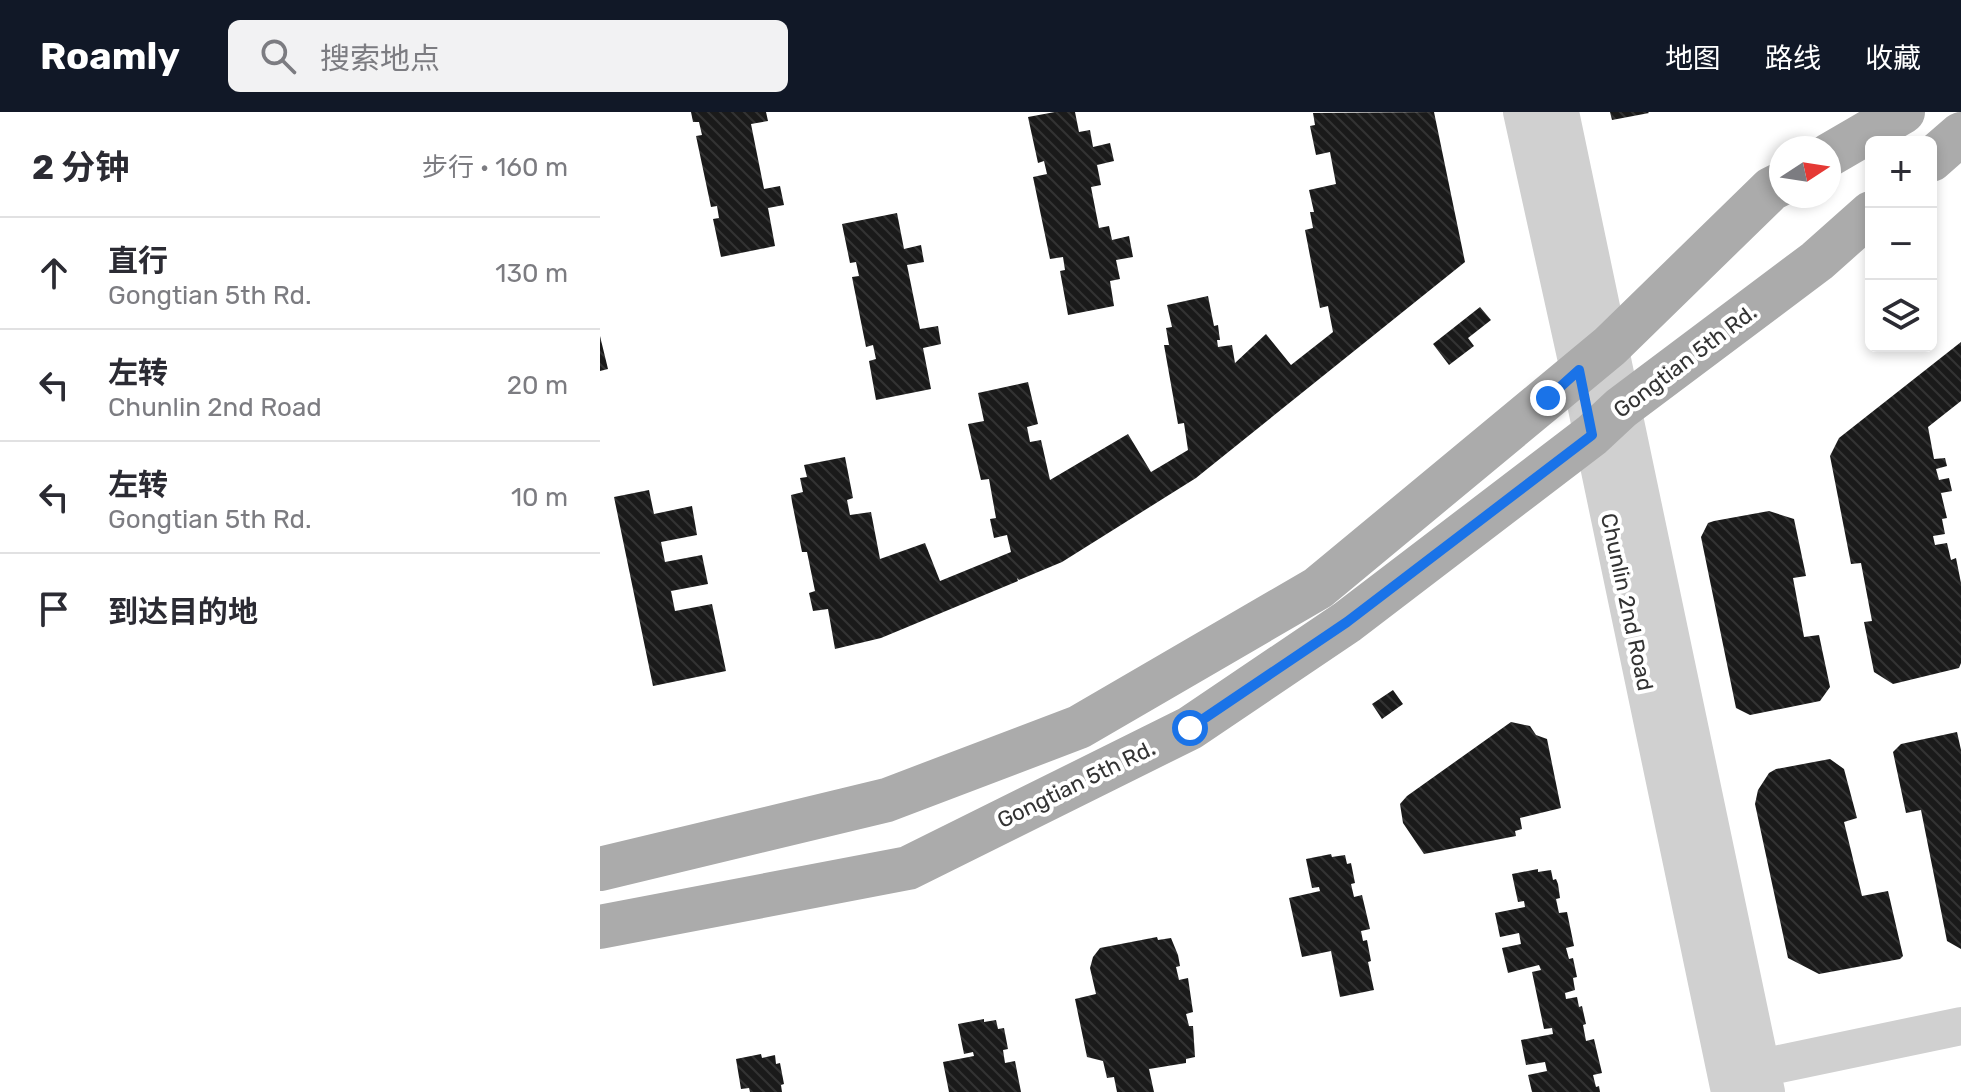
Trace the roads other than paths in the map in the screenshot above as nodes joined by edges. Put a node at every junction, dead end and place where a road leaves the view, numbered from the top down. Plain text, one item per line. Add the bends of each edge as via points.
1 (1522, 112) edge
2 (1560, 112) edge
3 (1854, 112) edge
4 (1903, 112) edge
5 (1961, 134) edge
6 (1829, 136) edge
7 (1841, 148) edge
8 (1937, 155) edge
9 (1961, 171) edge
10 (1937, 186) edge
11 (1769, 193) edge
12 (1865, 218) edge
13 (1865, 231) edge
14 (1817, 261) junction
15 (1595, 358) junction
16 (1606, 422) junction
17 (600, 869) edge
18 (600, 927) edge
19 (1961, 1026) edge
20 (1746, 1082) edge

1 - 15 street, Chunlin 2nd Road
2 - 15 street, Chunlin 2nd Road
3 - 6 main road
4 - 7 main road
5 - 8 main road
9 - 10 main road
11 - 15 main road
12 - 14 main road, Gongtian 5th Rd.
13 - 14 main road
14 - 16 main road, Gongtian 5th Rd.
15 - 16 street, Chunlin 2nd Road
15 - 17 main road via 1318,588 1079,727 887,800
16 - 18 main road, Gongtian 5th Rd. via 1347,622 1190,728 908,868
16 - 20 street, Chunlin 2nd Road
19 - 20 street

